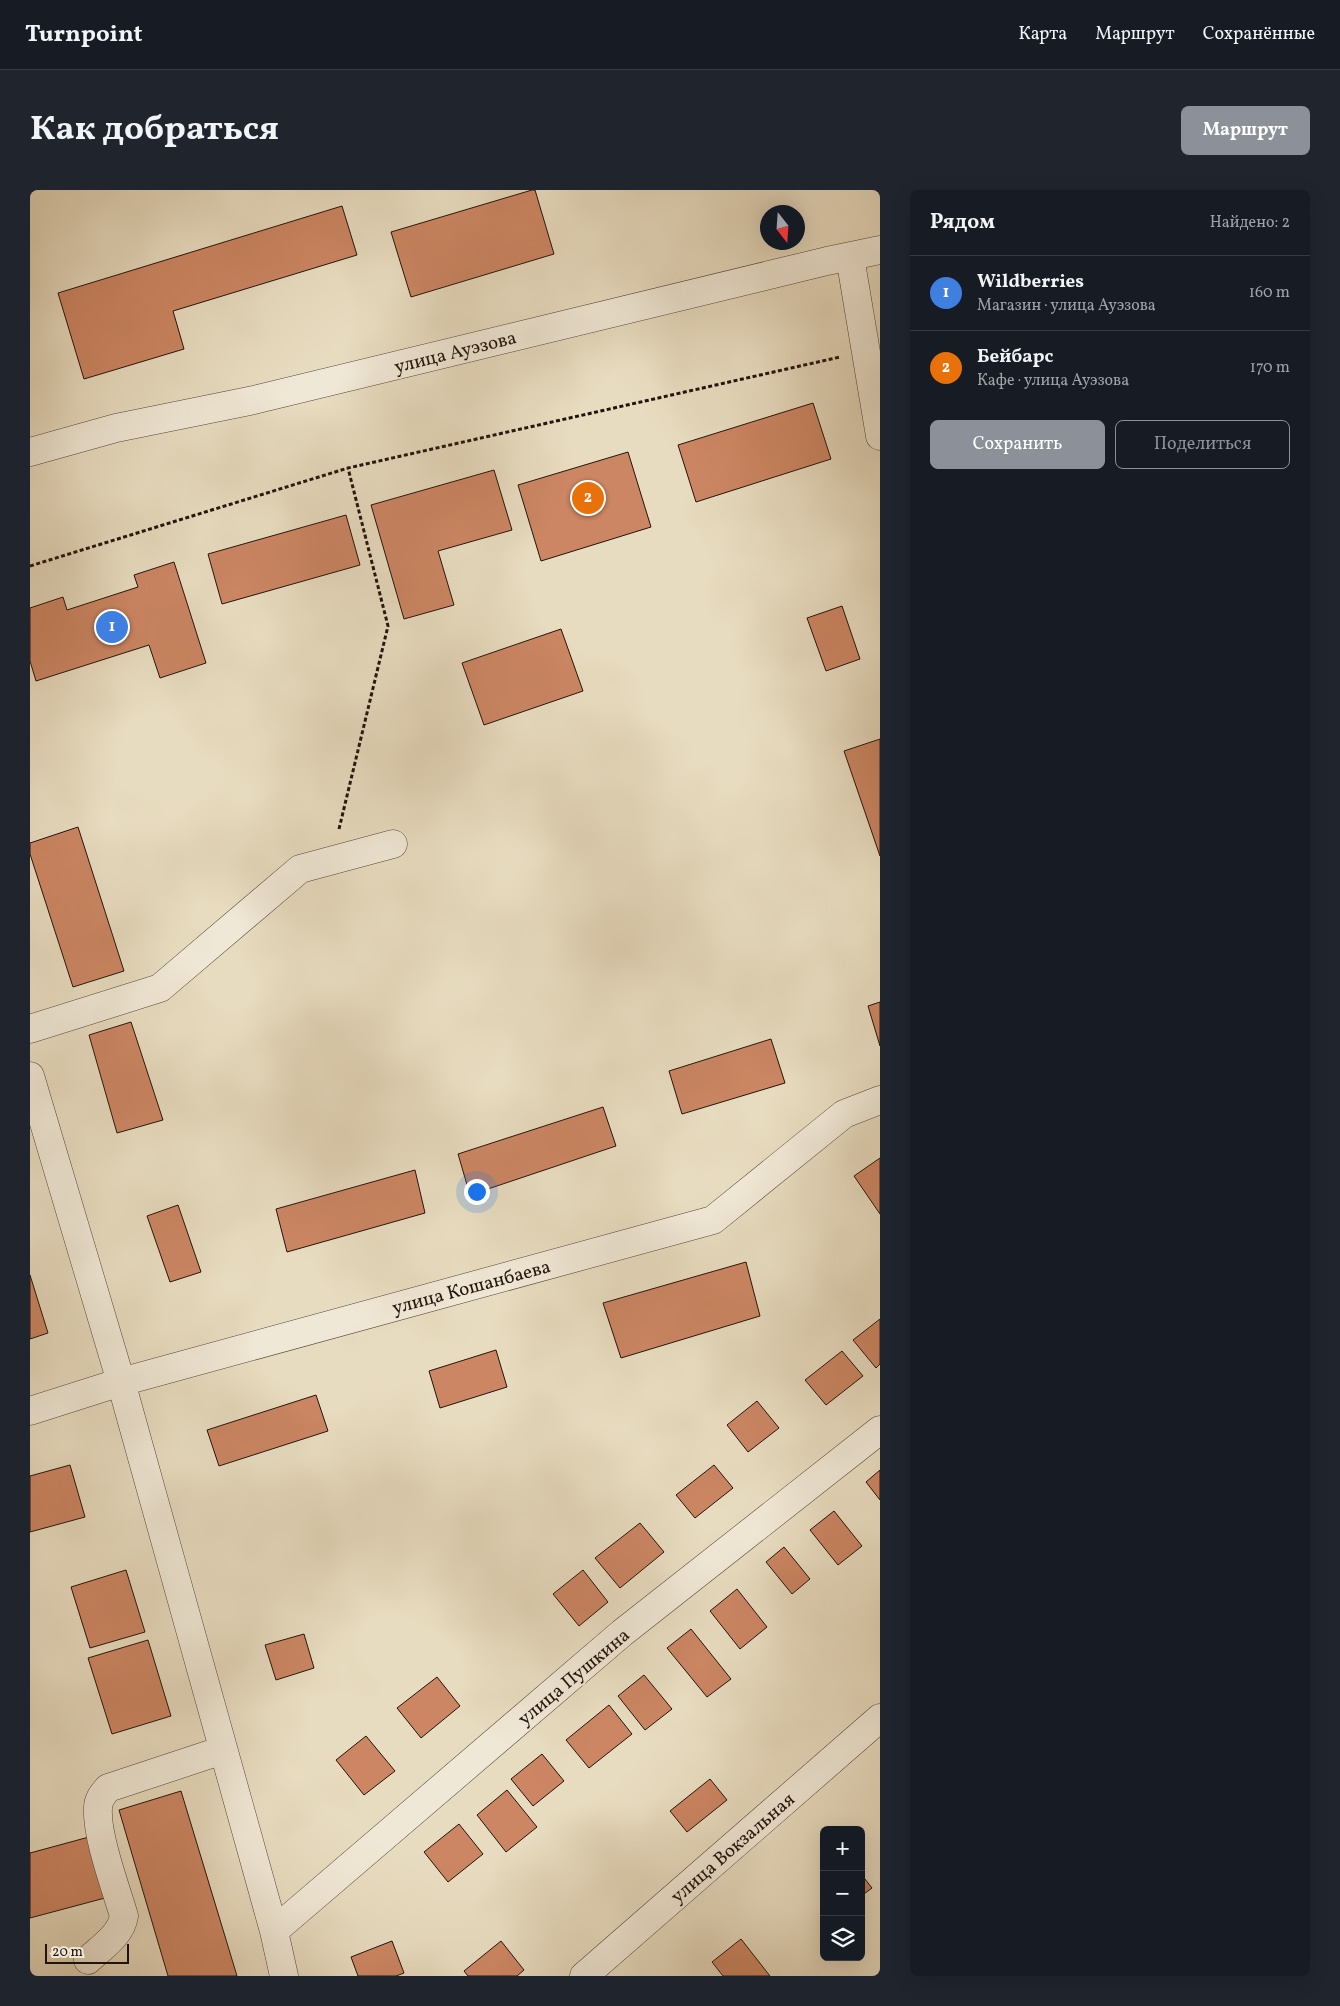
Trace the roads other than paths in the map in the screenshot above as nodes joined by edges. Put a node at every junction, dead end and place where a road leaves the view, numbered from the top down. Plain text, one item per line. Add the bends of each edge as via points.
1 (880, 250) edge
2 (850, 257) junction
3 (880, 436) edge
4 (30, 452) edge
5 (393, 844) dead end
6 (30, 1029) edge
7 (30, 1076) edge
8 (880, 1100) edge
9 (121, 1382) junction
10 (30, 1411) edge
11 (880, 1430) edge
12 (880, 1718) edge
13 (223, 1750) junction
14 (274, 1931) junction
15 (88, 1960) dead end
16 (284, 1976) edge
17 (584, 1976) edge

1 - 2 street, улица Ауэзова
2 - 3 street
2 - 4 street, улица Ауэзова via 254,400 116,428
5 - 6 street via 300,869 160,988
7 - 9 street
8 - 9 street, улица Кошанбаева via 844,1114 713,1220
9 - 10 street, улица Кошанбаева
9 - 13 street
11 - 14 street, улица Пушкина via 622,1633
12 - 17 street, улица Вокзальная
13 - 14 street
13 - 15 street via 108,1788 100,1797 99,1828 124,1916 118,1932
14 - 16 street

